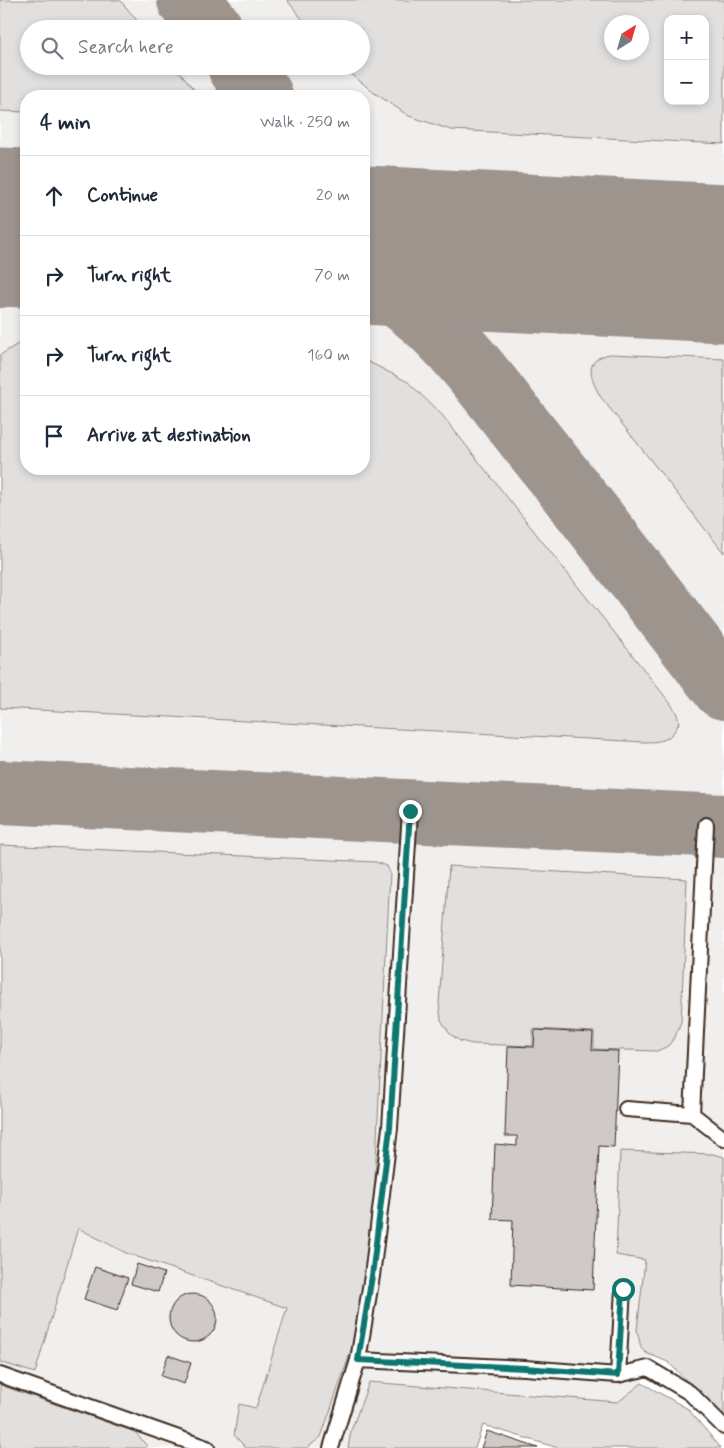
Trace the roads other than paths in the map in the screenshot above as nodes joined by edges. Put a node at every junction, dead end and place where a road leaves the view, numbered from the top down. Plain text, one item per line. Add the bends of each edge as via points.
1 (410, 811) dead end
2 (706, 825) dead end
3 (626, 1109) dead end
4 (692, 1114) junction
5 (724, 1139) edge
6 (623, 1289) dead end
7 (358, 1360) junction
8 (0, 1375) edge
9 (618, 1375) junction
10 (724, 1427) edge
11 (203, 1447) edge
12 (331, 1448) edge

1 - 7 lane via 390,1128
2 - 4 lane
3 - 4 lane
4 - 5 lane
6 - 9 lane
7 - 9 lane
7 - 12 lane
8 - 11 lane
9 - 10 lane via 648,1368 690,1393

